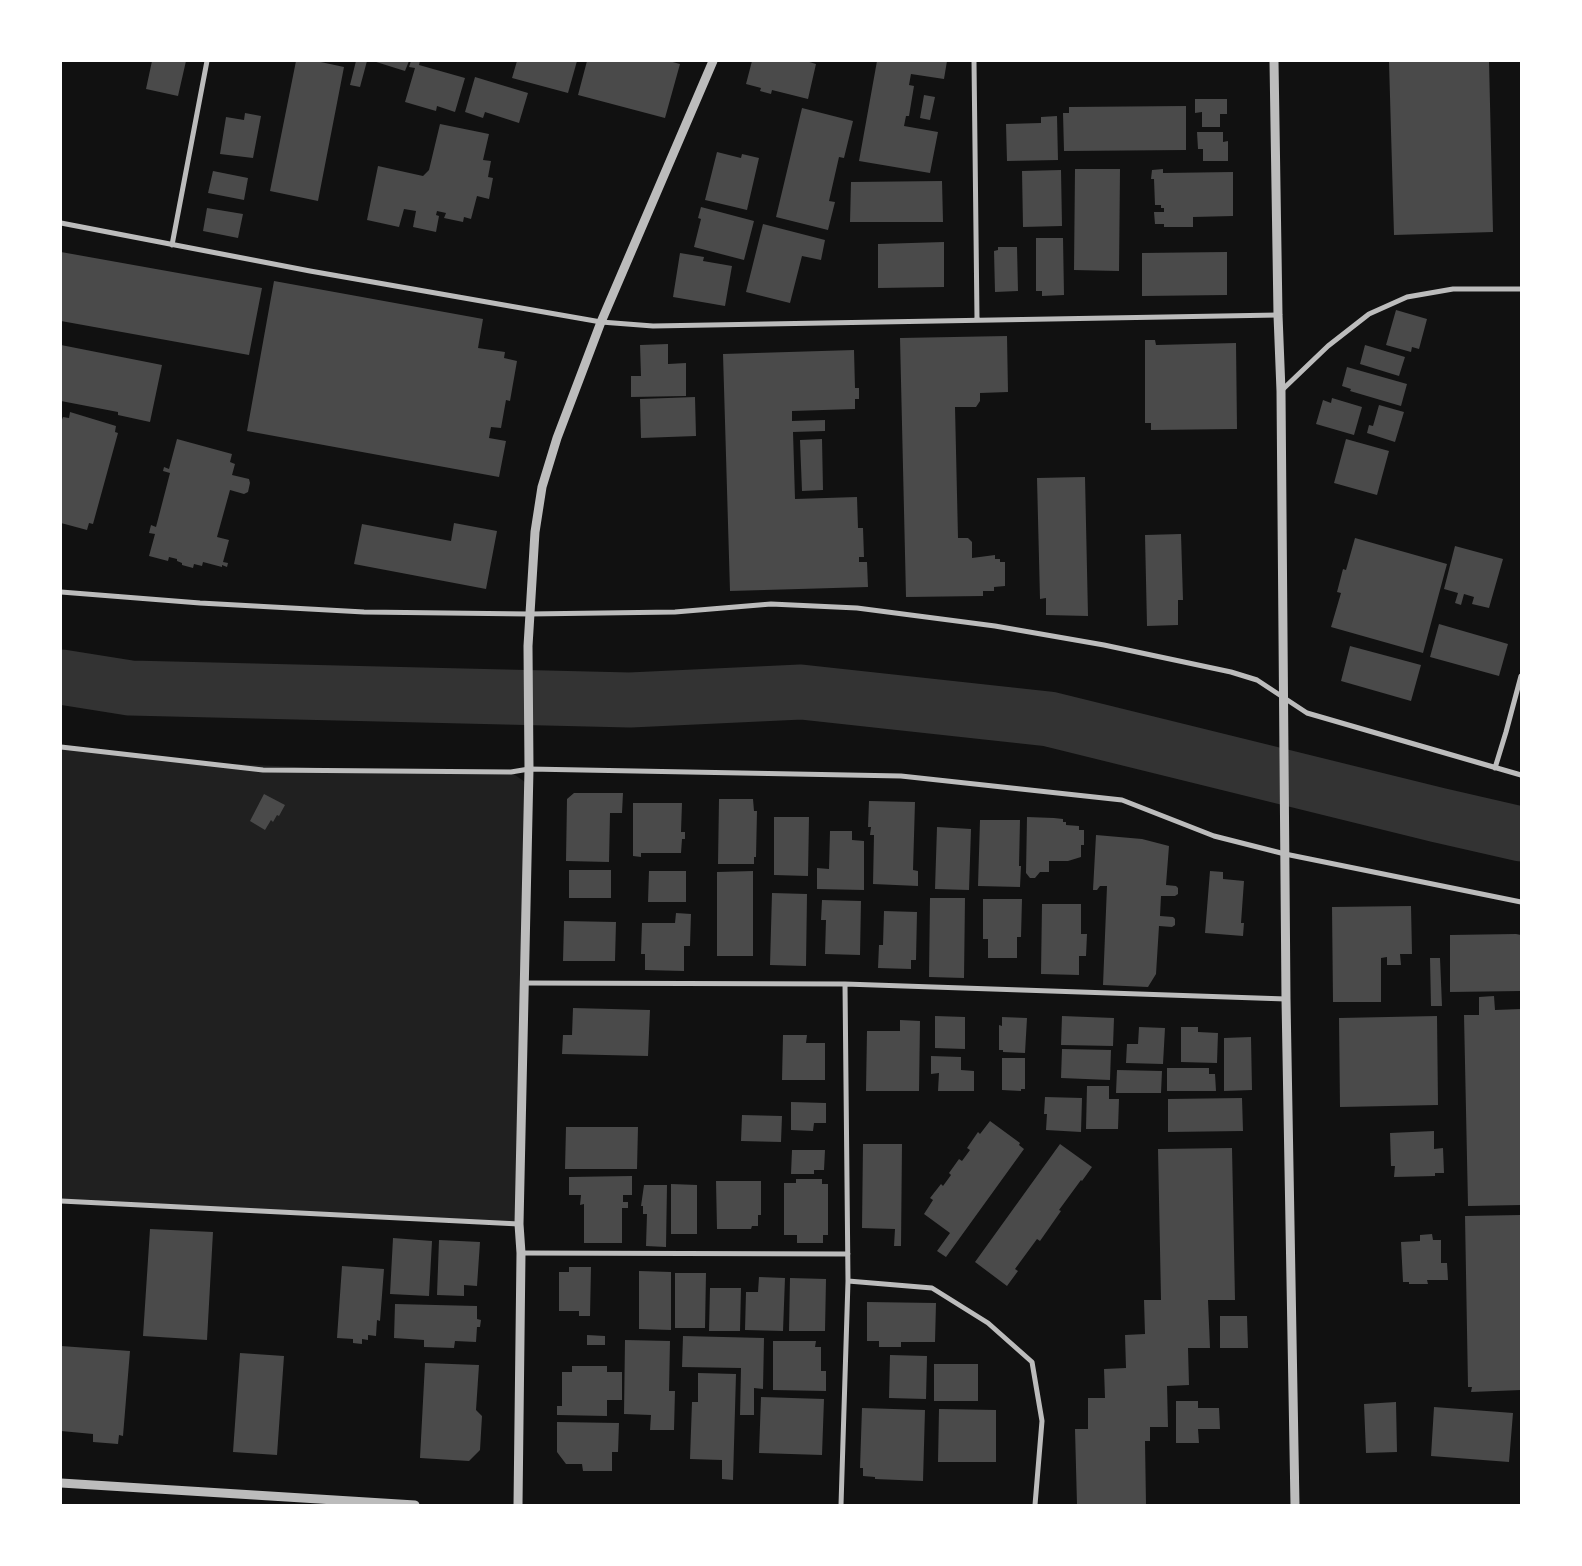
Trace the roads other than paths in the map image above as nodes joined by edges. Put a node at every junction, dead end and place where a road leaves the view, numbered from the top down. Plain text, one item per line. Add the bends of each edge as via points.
1 (207, 61) edge
2 (713, 61) edge
3 (974, 61) edge
4 (1274, 61) edge
5 (61, 223) edge
6 (172, 245) junction
7 (1521, 290) edge
8 (1278, 315) junction
9 (977, 319) junction
10 (602, 322) junction
11 (1281, 391) junction
12 (61, 592) edge
13 (530, 614) junction
14 (1521, 676) edge
15 (1284, 697) junction
16 (61, 747) edge
17 (1494, 768) junction
18 (529, 770) junction
19 (1521, 776) edge
20 (1285, 854) junction
21 (1521, 902) edge
22 (523, 983) junction
23 (845, 984) junction
24 (1286, 999) junction
25 (61, 1201) edge
26 (520, 1224) junction
27 (521, 1253) junction
28 (848, 1254) junction
29 (848, 1281) junction
30 (61, 1483) edge
31 (415, 1505) edge
32 (518, 1505) edge
33 (842, 1505) edge
34 (1035, 1505) edge
35 (1295, 1505) edge

1 - 6 street
2 - 10 street
3 - 9 street
4 - 8 street
5 - 6 street
6 - 10 street
7 - 11 street via 1453,289 1407,297 1369,314 1328,346
8 - 9 street
8 - 11 street
9 - 10 street via 653,326
10 - 13 street via 557,438 542,487 534,532
11 - 15 street
12 - 13 street via 364,612
13 - 15 street via 675,612 771,604 856,608 995,626 1104,645 1231,672 1257,680
13 - 18 street
14 - 17 street
15 - 17 street via 1307,712
15 - 20 street
16 - 18 street via 263,770
17 - 19 street
18 - 20 street via 901,776 1122,800 1214,836
18 - 22 street
20 - 21 street
20 - 24 street
22 - 23 street
22 - 26 street
23 - 24 street
23 - 28 street
24 - 35 street
25 - 26 street
26 - 27 street
27 - 28 street
27 - 32 street
28 - 29 street
29 - 33 street
29 - 34 street via 932,1288 988,1323 1032,1362 1042,1421
30 - 31 street

